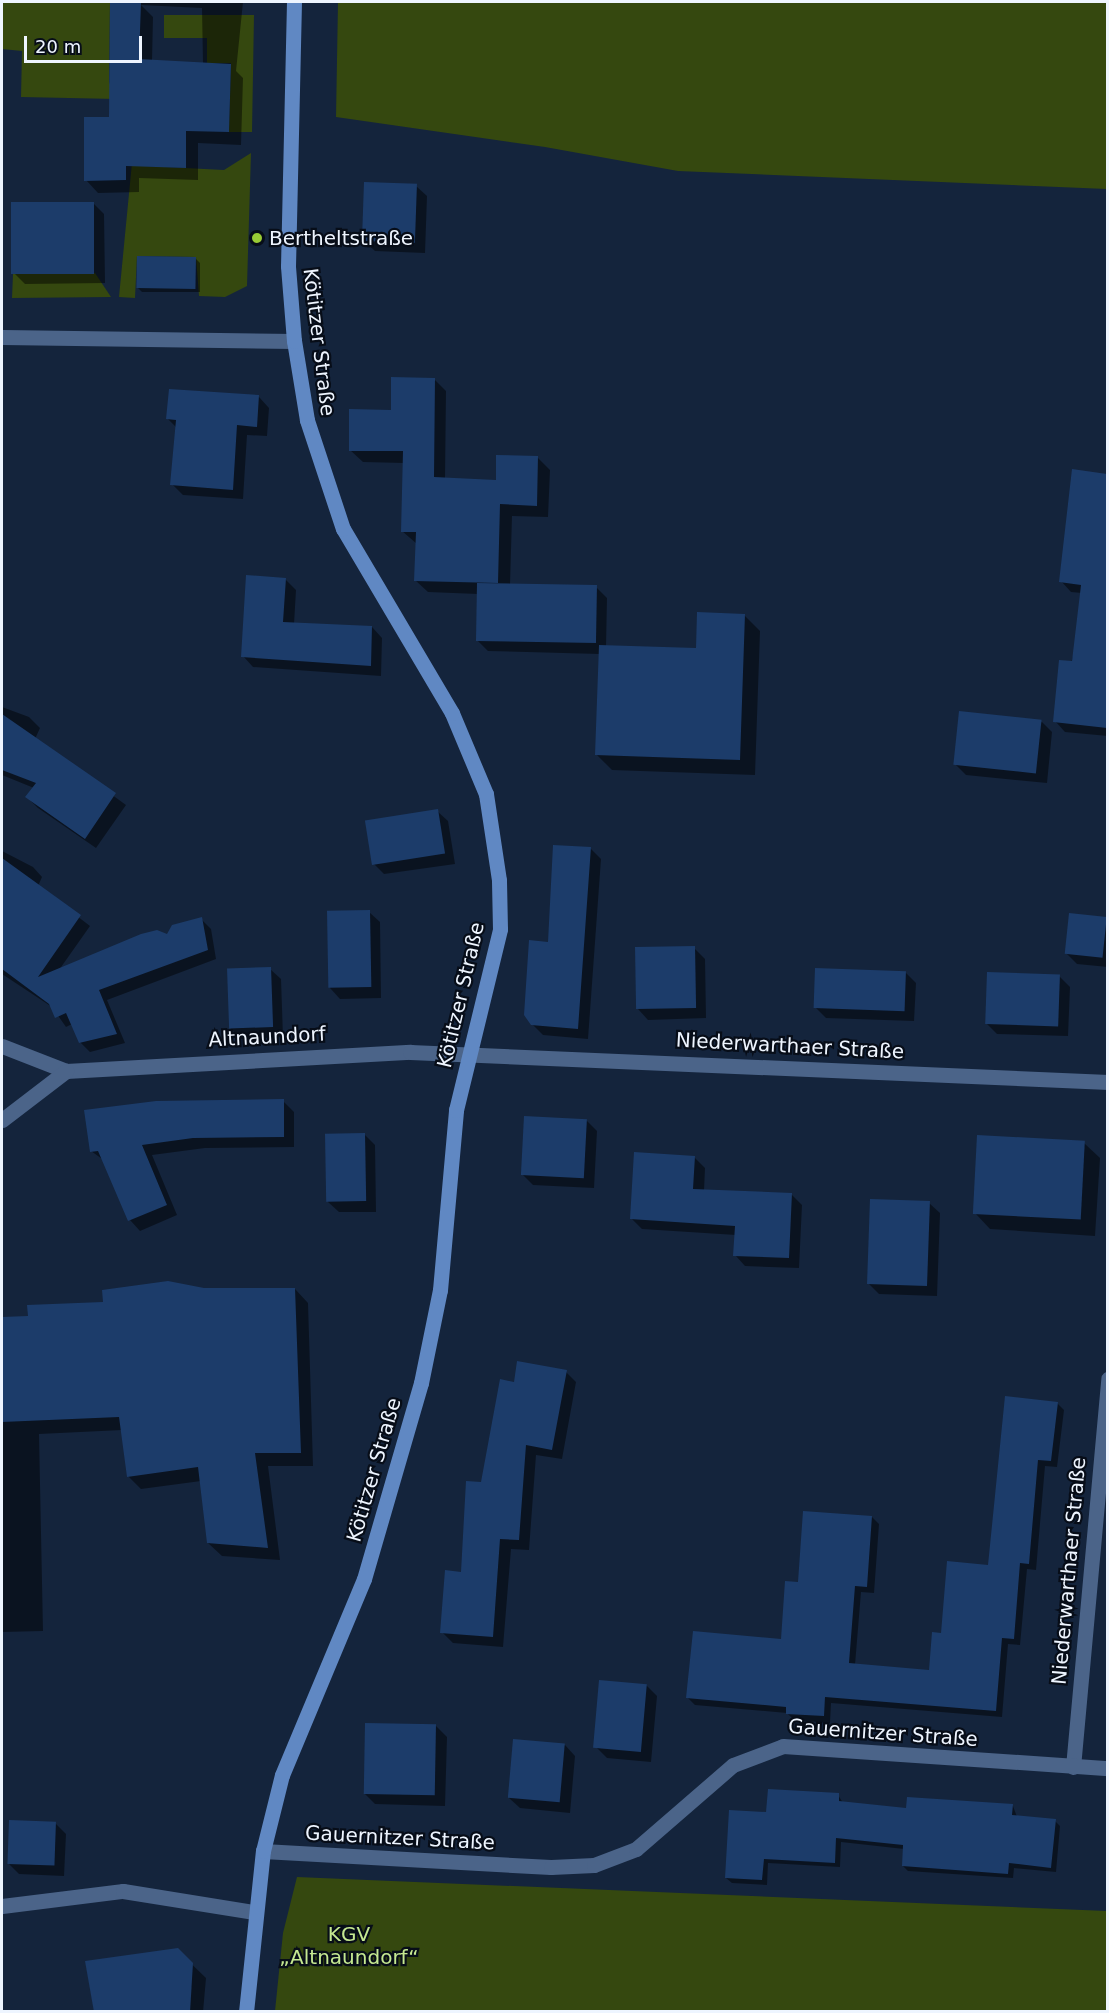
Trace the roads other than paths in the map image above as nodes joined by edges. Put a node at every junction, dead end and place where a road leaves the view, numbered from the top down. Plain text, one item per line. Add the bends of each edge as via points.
1 (294, 2) edge
2 (2, 337) edge
3 (294, 341) junction
4 (2, 1046) edge
5 (470, 1053) junction
6 (66, 1071) junction
7 (1107, 1082) edge
8 (2, 1120) edge
9 (1107, 1379) edge
10 (1073, 1767) junction
11 (1107, 1768) edge
12 (263, 1851) junction
13 (2, 1906) edge
14 (254, 1912) junction
15 (246, 2012) edge

1 - 3 street, Kötitzer Straße via 288,266
2 - 3 street
3 - 5 street, Kötitzer Straße via 307,420 343,529 452,713 486,794 499,880 500,929
4 - 6 street, Altnaundorf
5 - 6 street, Altnaundorf via 249,1058
5 - 7 street, Niederwarthaer Straße
5 - 12 street, Kötitzer Straße via 456,1110 440,1290 421,1383 364,1579 282,1775
6 - 8 street
9 - 10 street, Niederwarthaer Straße
10 - 11 street, Gauernitzer Straße
10 - 12 street, Gauernitzer Straße via 783,1746 733,1765 636,1849 594,1865 551,1867
12 - 14 street, Kötitzer Straße
13 - 14 street via 123,1891
14 - 15 street, Kötitzer Straße

